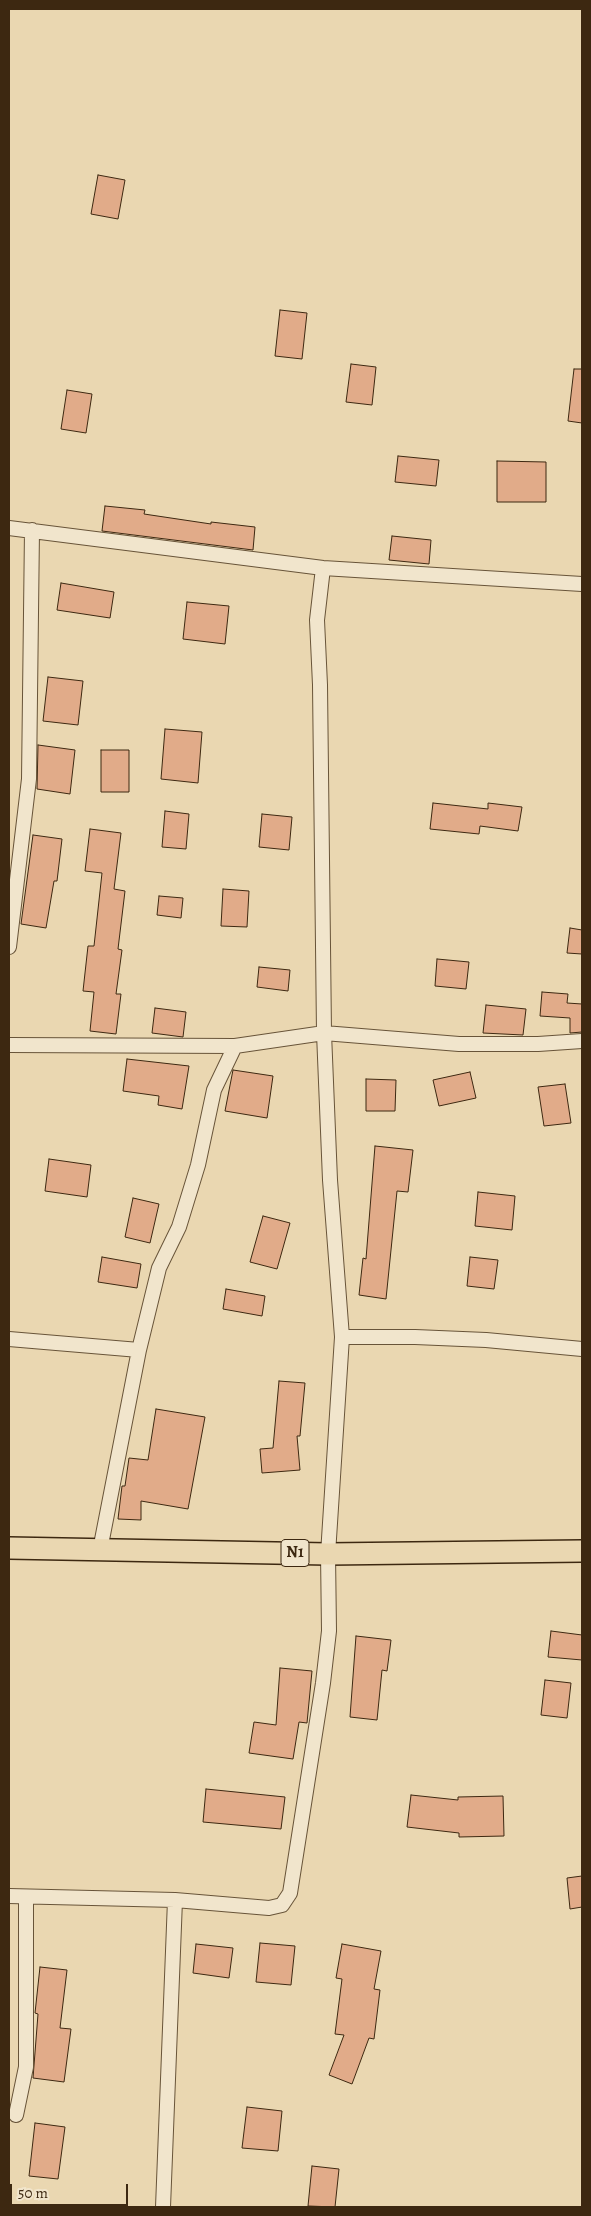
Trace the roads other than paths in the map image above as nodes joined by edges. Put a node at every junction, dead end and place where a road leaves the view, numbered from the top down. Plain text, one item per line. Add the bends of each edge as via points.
1 (9, 528) edge
2 (32, 530) junction
3 (323, 568) junction
4 (582, 584) edge
5 (9, 947) edge
6 (324, 1034) junction
7 (582, 1041) edge
8 (9, 1045) edge
9 (235, 1046) junction
10 (342, 1337) junction
11 (9, 1339) edge
12 (582, 1349) edge
13 (139, 1350) junction
14 (9, 1548) edge
15 (100, 1550) junction
16 (582, 1551) edge
17 (328, 1554) junction
18 (9, 1896) edge
19 (26, 1897) junction
20 (175, 1900) junction
21 (16, 2115) dead end
22 (163, 2207) edge

1 - 2 street
2 - 3 street
2 - 5 street via 29,779
3 - 4 street
3 - 6 street via 317,620
6 - 7 street via 459,1044
6 - 9 street
6 - 10 street via 330,1180
8 - 9 street
9 - 13 street via 214,1090 180,1227 159,1268
10 - 12 street via 486,1340
10 - 17 street
11 - 13 street
13 - 15 street
14 - 15 main road, N1
15 - 17 main road, N1
16 - 17 main road, N1
17 - 20 street via 329,1631 290,1893 282,1905 269,1908
18 - 19 street
19 - 20 street
19 - 21 street via 26,2067
20 - 22 street

